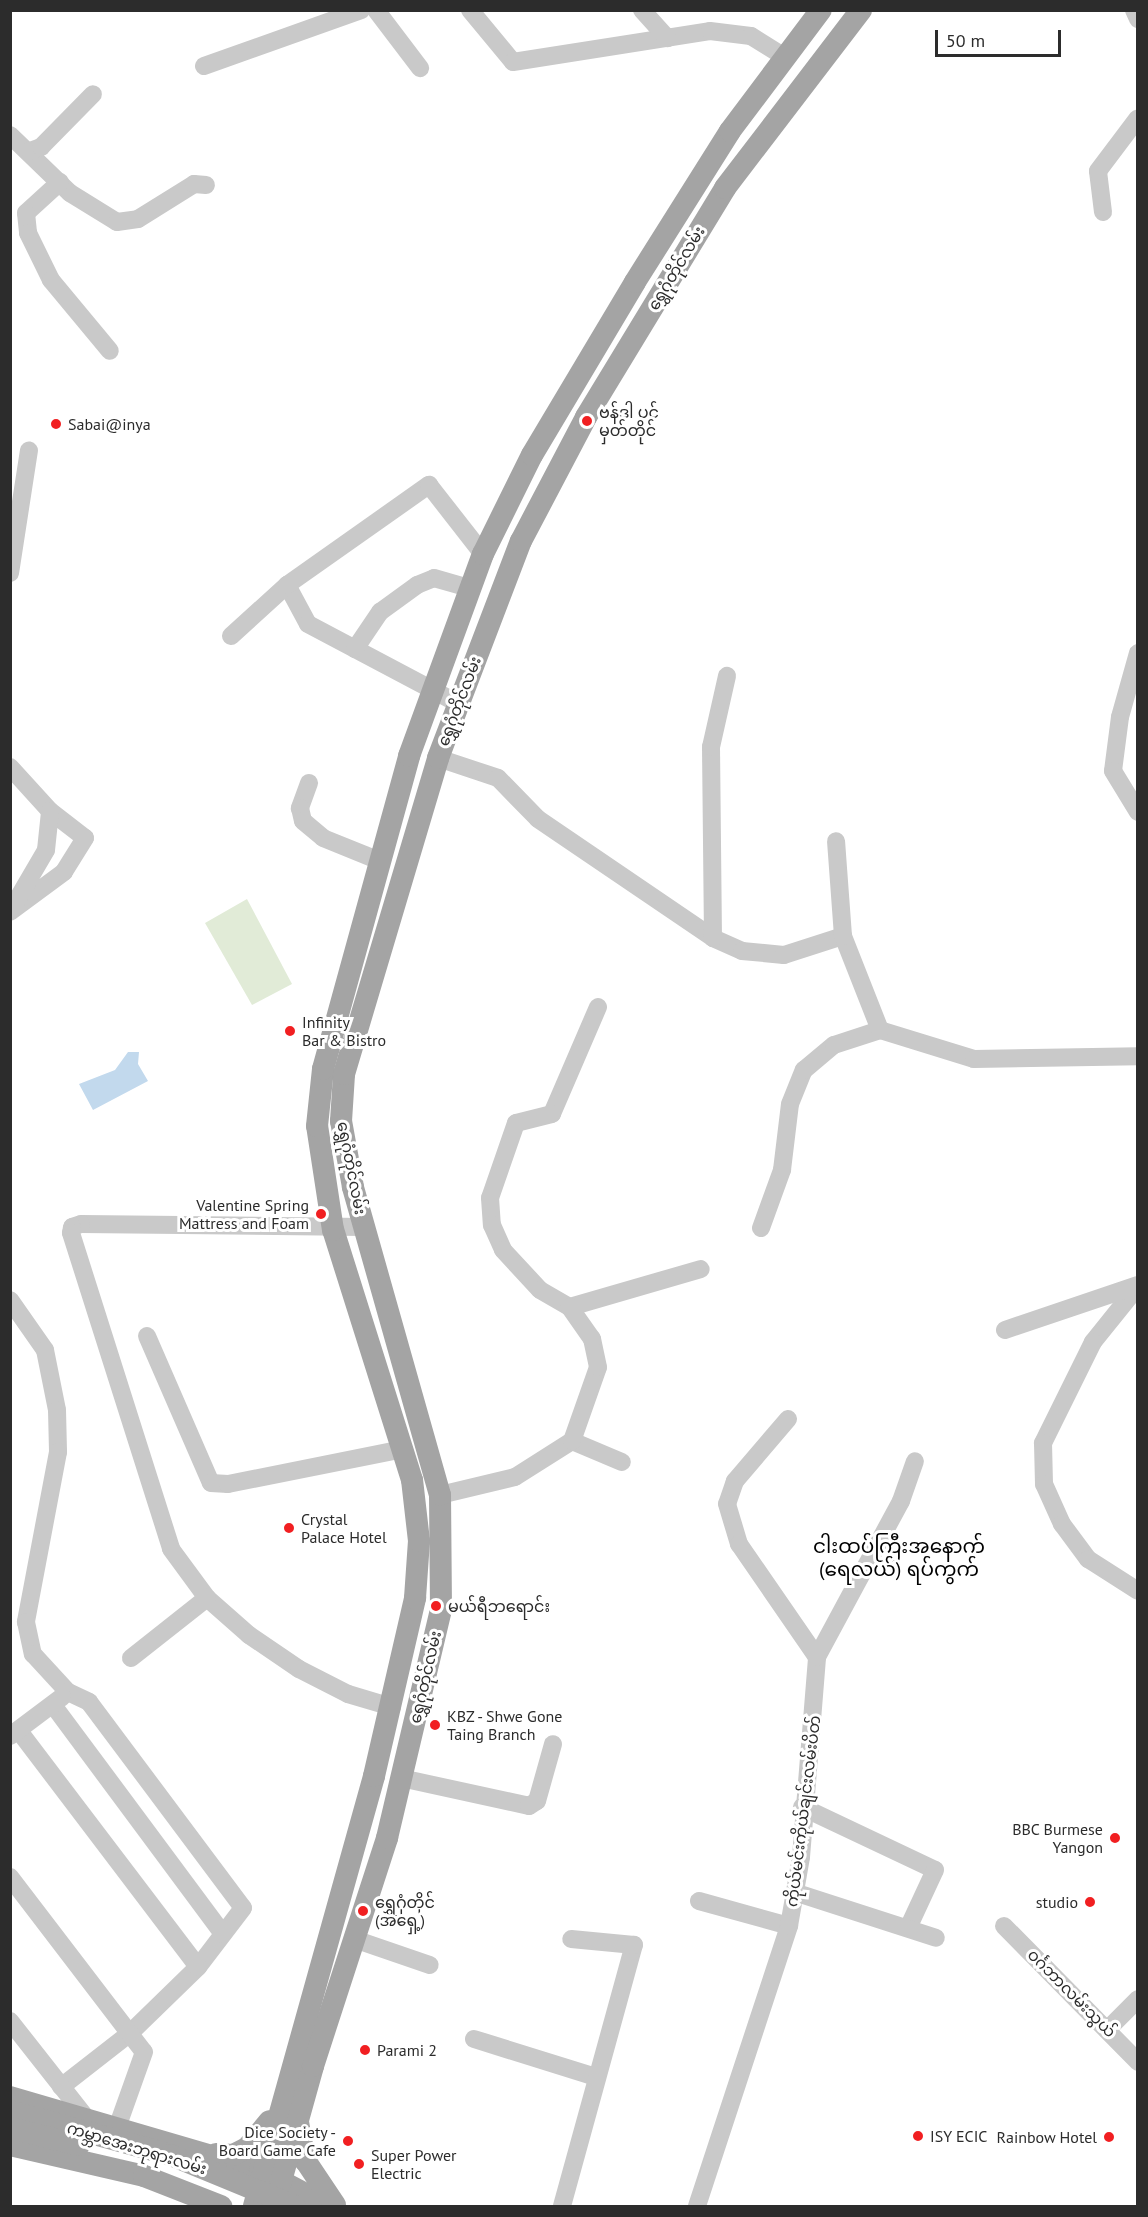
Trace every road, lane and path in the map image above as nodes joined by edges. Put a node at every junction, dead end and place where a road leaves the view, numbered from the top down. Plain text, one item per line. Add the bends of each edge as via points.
1 (361, 10) edge
2 (376, 10) edge
3 (470, 10) edge
4 (642, 10) edge
5 (821, 10) edge
6 (861, 10) edge
7 (1134, 10) edge
8 (1137, 19) edge
9 (667, 38) junction
10 (783, 56) junction
11 (204, 66) dead end
12 (420, 68) dead end
13 (93, 94) dead end
14 (1137, 118) edge
15 (10, 135) edge
16 (30, 151) junction
17 (60, 182) junction
18 (206, 185) dead end
19 (1103, 212) dead end
20 (110, 351) dead end
21 (29, 450) dead end
22 (483, 554) junction
23 (11, 569) edge
24 (287, 585) junction
25 (469, 588) junction
26 (231, 636) dead end
27 (355, 649) junction
28 (1137, 654) edge
29 (727, 676) dead end
30 (431, 690) junction
31 (459, 704) junction
32 (438, 758) junction
33 (10, 766) edge
34 (309, 783) dead end
35 (50, 811) junction
36 (1137, 812) edge
37 (836, 841) dead end
38 (380, 861) junction
39 (10, 912) edge
40 (843, 936) junction
41 (713, 938) junction
42 (598, 1007) dead end
43 (880, 1030) junction
44 (1137, 1056) edge
45 (364, 1227) junction
46 (761, 1228) dead end
47 (333, 1230) junction
48 (700, 1269) dead end
49 (1137, 1286) edge
50 (10, 1300) edge
51 (570, 1306) junction
52 (1005, 1330) dead end
53 (147, 1336) dead end
54 (788, 1419) dead end
55 (572, 1441) junction
56 (403, 1449) junction
57 (915, 1461) dead end
58 (622, 1462) dead end
59 (440, 1496) junction
60 (1137, 1591) edge
61 (207, 1598) junction
62 (817, 1657) junction
63 (131, 1658) dead end
64 (68, 1692) junction
65 (53, 1705) junction
66 (392, 1707) junction
67 (15, 1733) edge
68 (553, 1743) dead end
69 (401, 1778) junction
70 (802, 1807) junction
71 (10, 1877) edge
72 (794, 1892) junction
73 (699, 1901) dead end
74 (789, 1926) junction
75 (909, 1926) junction
76 (1004, 1926) dead end
77 (223, 1934) junction
78 (936, 1938) dead end
79 (354, 1939) junction
80 (572, 1939) dead end
81 (430, 1965) dead end
82 (198, 1967) junction
83 (1137, 1999) edge
84 (1137, 2016) edge
85 (10, 2021) edge
86 (129, 2034) junction
87 (1112, 2035) junction
88 (474, 2039) dead end
89 (1137, 2062) edge
90 (596, 2077) junction
91 (61, 2087) junction
92 (10, 2097) edge
93 (10, 2111) edge
94 (287, 2114) junction
95 (87, 2119) junction
96 (10, 2128) edge
97 (117, 2128) junction
98 (10, 2145) edge
99 (205, 2153) junction
100 (270, 2175) junction
101 (176, 2186) junction
102 (193, 2206) edge
103 (221, 2206) edge
104 (256, 2206) edge
105 (274, 2206) edge
106 (295, 2206) edge
107 (328, 2206) edge
108 (336, 2206) edge
109 (562, 2206) edge
110 (697, 2206) edge

1 - 11 street
2 - 12 street
3 - 9 street via 513,62
4 - 9 street
5 - 10 main road, ရွှေဂုံတိုင်လမ်း
6 - 31 main road, ရွှေဂုံတိုင်လမ်း via 725,188 586,417 521,541
7 - 8 street
9 - 10 street via 710,31 751,36
10 - 22 main road, ရွှေဂုံတိုင်လမ်း via 635,282 532,455
13 - 16 street via 41,147
14 - 19 street via 1098,171
15 - 16 street
16 - 17 street
17 - 18 street via 92,211 128,223 195,184
17 - 20 street via 26,213 28,232 51,280
21 - 23 street
22 - 24 street via 429,485
22 - 25 main road, ရွှေဂုံတိုင်လမ်း
24 - 26 street
24 - 27 street via 308,624
25 - 27 street via 434,578 417,585 380,612
25 - 30 main road, ရွှေဂုံတိုင်လမ်း
27 - 30 street
28 - 36 street via 1120,717 1113,771
29 - 41 street via 711,747
30 - 31 street
30 - 38 main road, ရွှေဂုံတိုင်လမ်း
31 - 32 main road, ရွှေဂုံတိုင်လမ်း
32 - 41 street via 498,778 538,819
32 - 45 main road, ရွှေဂုံတိုင်လမ်း via 344,1074 341,1121
33 - 35 street
34 - 38 street via 300,808 303,821 322,838
35 - 39 street via 46,850
35 - 39 street via 79,830 84,845 41,894
37 - 40 street
38 - 47 main road, ရွှေဂုံတိုင်လမ်း via 317,1100
40 - 41 street via 784,955 742,951
40 - 43 street
42 - 51 street via 552,1114 516,1123 490,1198 492,1225 503,1250 540,1290
43 - 44 street via 974,1059
43 - 46 street via 834,1045 804,1070 790,1104 782,1170
45 - 47 street
45 - 59 main road, ရွှေဂုံတိုင်လမ်း
47 - 56 main road, ရွှေဂုံတိုင်လမ်း
47 - 61 street via 72,1227 171,1549
48 - 51 street
49 - 52 street
49 - 60 street via 1093,1342 1043,1443 1044,1484 1062,1524 1088,1559
50 - 64 street via 45,1350 57,1410 58,1452 26,1622 33,1654
51 - 55 street via 592,1339 598,1367
53 - 56 street via 211,1483 228,1484
54 - 62 street via 735,1481 727,1504 739,1544
55 - 58 street
55 - 59 street via 515,1477
56 - 66 main road, ရွှေဂုံတိုင်လမ်း via 419,1541 415,1598
57 - 62 street, ကိုယ်မင်းကိုယ်ချင်းလမ်းပိတ် via 896,1509
59 - 69 main road, ရွှေဂုံတိုင်လမ်း via 441,1609
61 - 63 street
61 - 66 street via 299,1669 348,1694
62 - 70 street, ကိုယ်မင်းကိုယ်ချင်းလမ်းပိတ်
64 - 65 street
64 - 77 street via 89,1702 239,1898 243,1908
65 - 67 street
65 - 77 street
66 - 94 main road, ရွှေဂုံတိုင်လမ်း
67 - 82 street
68 - 69 street via 537,1801 529,1806
69 - 79 main road, ရွှေဂုံတိုင်လမ်း
70 - 72 street, ကိုယ်မင်းကိုယ်ချင်းလမ်းပိတ်
70 - 75 street via 935,1870
71 - 86 street
72 - 74 street, ကိုယ်မင်းကိုယ်ချင်းလမ်းပိတ်
72 - 75 street
73 - 74 street
74 - 110 street, ကိုယ်မင်းကိုယ်ချင်းလမ်းပိတ်
75 - 78 street
76 - 87 street, ဝင်္ဂဘာလမ်းသွယ်
77 - 82 street
79 - 81 street
79 - 94 main road, ရွှေဂုံတိုင်လမ်း
80 - 90 street via 634,1945
82 - 86 street
83 - 87 street
84 - 87 street
85 - 91 street
86 - 91 street
86 - 97 street via 144,2052
87 - 89 street, ဝင်္ဂဘာလမ်းသွယ်
88 - 90 street
90 - 109 street
91 - 95 street
92 - 95 main road
93 - 106 main road, ကမ္ဘာအေးဘုရားလမ်း, bridge via 171,2155
94 - 99 main road via 233,2155
94 - 100 main road, ရွှေဂုံတိုင်လမ်း
94 - 108 main road via 305,2160
95 - 97 main road
96 - 104 main road, ကမ္ဘာအေးဘုရားလမ်း, bridge via 166,2168
97 - 99 main road
98 - 101 main road, ကမ္ဘာအေးဘုရားလမ်း
99 - 100 main road
100 - 104 main road, ရွှေဂုံတိုင်လမ်း
100 - 105 main road, ရွှေဂုံတိုင်လမ်း
100 - 107 main road
101 - 102 main road
101 - 103 main road, ကမ္ဘာအေးဘုရားလမ်း

